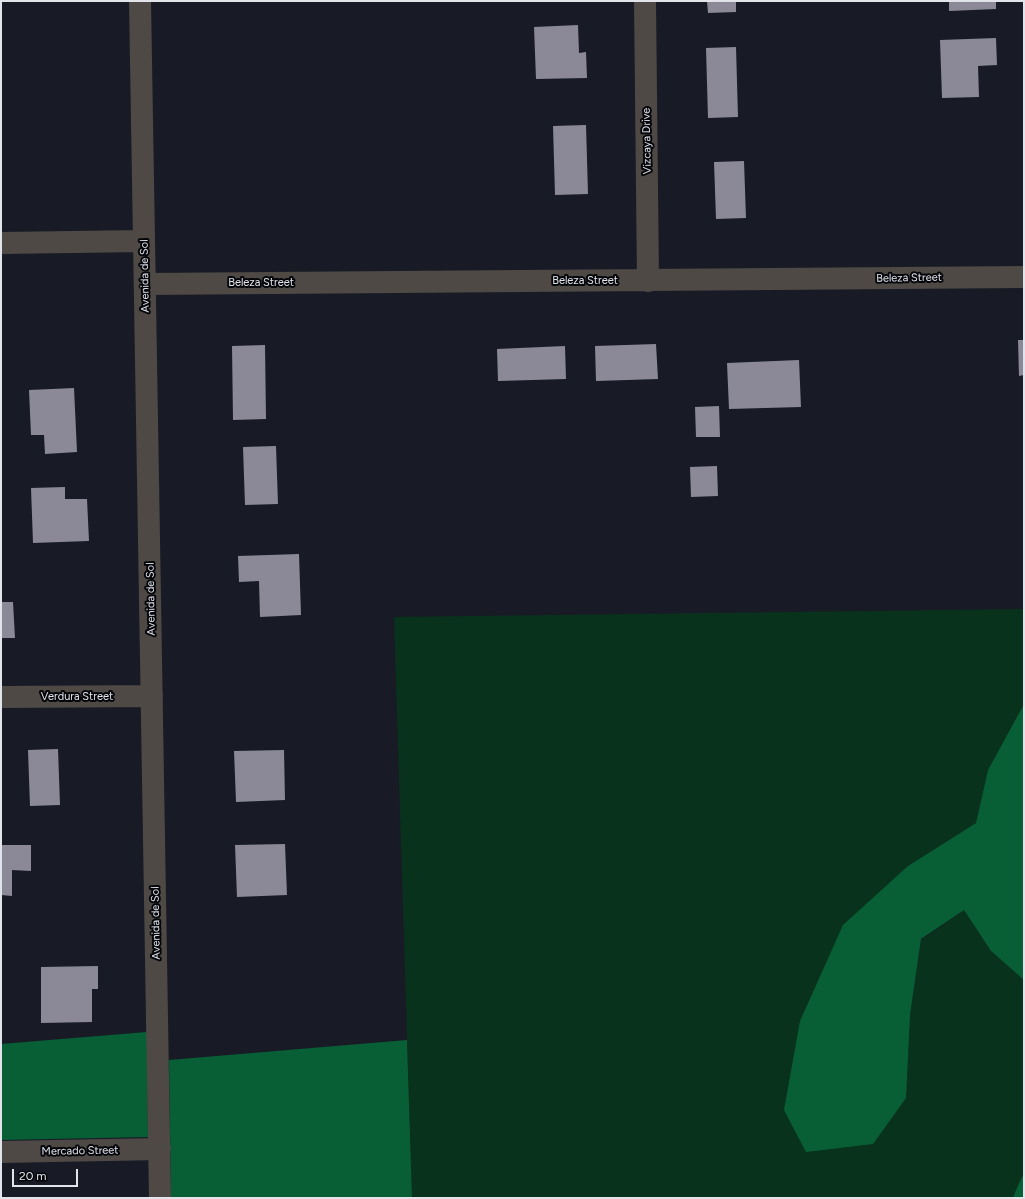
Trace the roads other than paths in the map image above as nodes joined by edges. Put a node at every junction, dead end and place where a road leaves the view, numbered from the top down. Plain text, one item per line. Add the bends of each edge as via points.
1 (140, 1) edge
2 (645, 1) edge
3 (144, 241) junction
4 (1, 242) edge
5 (1024, 277) edge
6 (648, 281) junction
7 (145, 284) junction
8 (152, 696) junction
9 (1, 697) edge
10 (160, 1149) junction
11 (1, 1152) edge
12 (160, 1198) edge

1 - 3 street, Avenida de Sol
2 - 6 street, Vizcaya Drive
3 - 4 street
3 - 7 street, Avenida de Sol
5 - 6 street, Beleza Street
6 - 7 street, Beleza Street
7 - 8 street, Avenida de Sol
8 - 9 street, Verdura Street
8 - 10 street, Avenida de Sol
10 - 11 street, Mercado Street
10 - 12 street, Avenida de Sol

